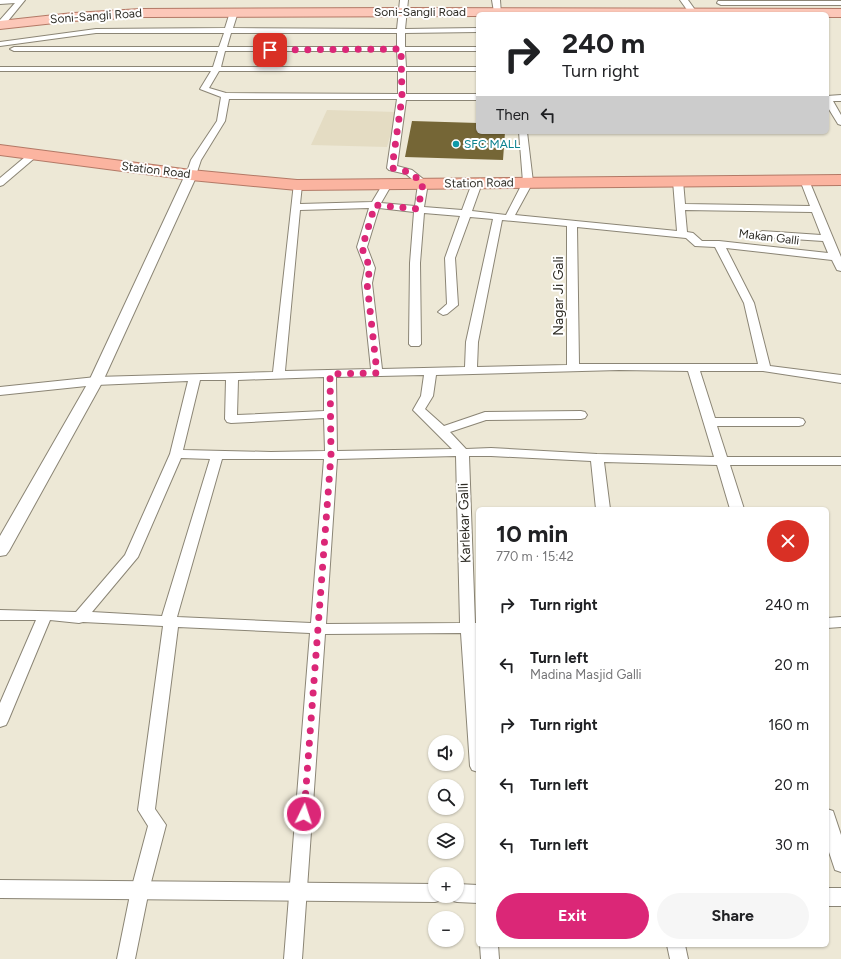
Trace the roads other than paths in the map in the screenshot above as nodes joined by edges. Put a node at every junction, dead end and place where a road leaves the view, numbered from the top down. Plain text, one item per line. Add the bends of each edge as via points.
1 (21, 0) edge
2 (684, 0) edge
3 (0, 2) edge
4 (841, 2) edge
5 (720, 3) dead end
6 (403, 6) edge
7 (497, 6) edge
8 (234, 12) junction
9 (666, 12) edge
10 (693, 12) edge
11 (829, 14) edge
12 (841, 14) edge
13 (104, 15) junction
14 (0, 25) edge
15 (228, 30) junction
16 (476, 30) edge
17 (96, 31) junction
18 (401, 31) junction
19 (0, 44) edge
20 (0, 49) edge
21 (401, 49) junction
22 (476, 49) edge
23 (222, 50) junction
24 (82, 59) junction
25 (216, 68) junction
26 (401, 68) junction
27 (0, 69) edge
28 (476, 69) edge
29 (225, 96) junction
30 (402, 97) junction
31 (476, 97) edge
32 (841, 98) edge
33 (829, 99) edge
34 (829, 102) edge
35 (841, 122) edge
36 (523, 134) edge
37 (0, 150) edge
38 (34, 154) junction
39 (192, 175) junction
40 (805, 180) junction
41 (841, 180) edge
42 (678, 181) junction
43 (528, 182) junction
44 (423, 183) junction
45 (477, 183) junction
46 (0, 184) edge
47 (297, 184) junction
48 (387, 184) junction
49 (375, 205) junction
50 (295, 207) junction
51 (679, 207) junction
52 (418, 209) junction
53 (816, 209) junction
54 (467, 214) junction
55 (504, 217) junction
56 (572, 224) junction
57 (682, 234) junction
58 (762, 234) dead end
59 (828, 238) junction
60 (718, 244) junction
61 (836, 257) junction
62 (841, 268) edge
63 (443, 312) dead end
64 (415, 344) dead end
65 (573, 368) junction
66 (693, 368) junction
67 (765, 368) junction
68 (471, 371) junction
69 (430, 372) junction
70 (377, 373) junction
71 (330, 374) junction
72 (279, 375) junction
73 (232, 376) junction
74 (195, 377) junction
75 (841, 379) edge
76 (96, 381) junction
77 (0, 391) edge
78 (331, 414) junction
79 (581, 415) dead end
80 (711, 422) junction
81 (799, 422) dead end
82 (442, 431) junction
83 (462, 452) junction
84 (176, 454) junction
85 (217, 455) junction
86 (331, 455) junction
87 (597, 458) junction
88 (723, 461) junction
89 (841, 461) edge
90 (603, 507) edge
91 (737, 507) edge
92 (0, 551) edge
93 (0, 615) edge
94 (45, 615) junction
95 (79, 618) junction
96 (169, 622) junction
97 (841, 622) edge
98 (829, 623) edge
99 (473, 628) edge
100 (318, 629) junction
101 (476, 711) edge
102 (0, 721) edge
103 (829, 823) edge
104 (841, 865) edge
105 (0, 889) edge
106 (140, 890) junction
107 (298, 892) junction
108 (428, 893) edge
109 (464, 893) edge
110 (476, 894) edge
111 (829, 897) edge
112 (841, 897) edge
113 (489, 947) edge
114 (676, 947) edge
115 (126, 959) edge
116 (293, 959) edge
117 (490, 959) edge
118 (679, 959) edge

1 - 3 street
1 - 14 street
2 - 10 street
4 - 5 street
6 - 7 main road, Soni-Sangli Road
6 - 8 main road, Soni-Sangli Road
6 - 18 street
7 - 9 main road, Soni-Sangli Road
8 - 13 main road, Soni-Sangli Road
8 - 15 street
11 - 12 main road, Soni-Sangli Road
13 - 14 main road, Soni-Sangli Road
13 - 17 street
15 - 17 street
15 - 18 street
15 - 23 street
16 - 18 street
17 - 19 street
17 - 24 street
18 - 21 street
20 - 24 street
21 - 22 street
21 - 23 street
21 - 26 street
23 - 24 street
23 - 25 street
24 - 25 street
24 - 27 street
25 - 26 street
25 - 29 street via 204,89
26 - 28 street
26 - 30 street
29 - 30 street
29 - 39 street via 221,121 196,160
30 - 31 street
30 - 44 street via 392,168 409,172
32 - 33 street
34 - 35 street
36 - 43 street
37 - 38 highway, Station Road
38 - 39 highway, Station Road
38 - 46 street
39 - 47 highway, Station Road
39 - 76 street
40 - 41 highway, Station Road
40 - 42 highway, Station Road
40 - 53 street
42 - 43 highway, Station Road
42 - 51 street
43 - 45 highway, Station Road
43 - 55 street
44 - 45 highway, Station Road
44 - 48 highway, Station Road
44 - 52 street
45 - 54 street
47 - 48 highway, Station Road
47 - 50 street
48 - 49 street
49 - 50 street
49 - 52 street
49 - 70 street via 362,248 370,268 367,283
50 - 72 street
51 - 53 street
51 - 57 street
52 - 54 street
52 - 64 street
53 - 59 street
54 - 55 street
54 - 63 street via 450,258 453,305
55 - 56 street
55 - 68 street via 472,342
56 - 57 street
56 - 65 street, Nagar Ji Gali
57 - 60 street, Makan Galli via 689,235 699,244
58 - 59 street
59 - 61 street
60 - 61 street, Makan Galli
60 - 67 street via 750,303
61 - 62 street
65 - 66 street
65 - 68 street
66 - 67 street
66 - 80 street
67 - 75 street
68 - 69 street
69 - 70 street
69 - 82 street via 427,396 419,410
70 - 71 street
71 - 72 street
71 - 78 street
72 - 73 street
73 - 74 street
73 - 78 street via 231,419
74 - 76 street
74 - 84 street
76 - 77 street
76 - 92 street
78 - 86 street
79 - 82 street via 485,416
80 - 81 street
80 - 88 street
82 - 83 street
83 - 86 street
83 - 87 street
83 - 99 street, Karlekar Galli
84 - 85 street
84 - 95 street via 131,557
85 - 86 street
85 - 96 street
86 - 100 street
87 - 88 street
87 - 90 street
88 - 89 street
88 - 91 street
93 - 94 street
94 - 95 street
94 - 102 street
95 - 96 street
96 - 100 street
96 - 106 street via 146,810 157,825
97 - 98 street
99 - 100 street
99 - 101 street, Karlekar Galli
100 - 107 street
103 - 104 street
105 - 106 street
106 - 107 street
106 - 115 street
107 - 108 street
107 - 116 street
109 - 110 street
111 - 112 street
113 - 117 street
114 - 118 street

